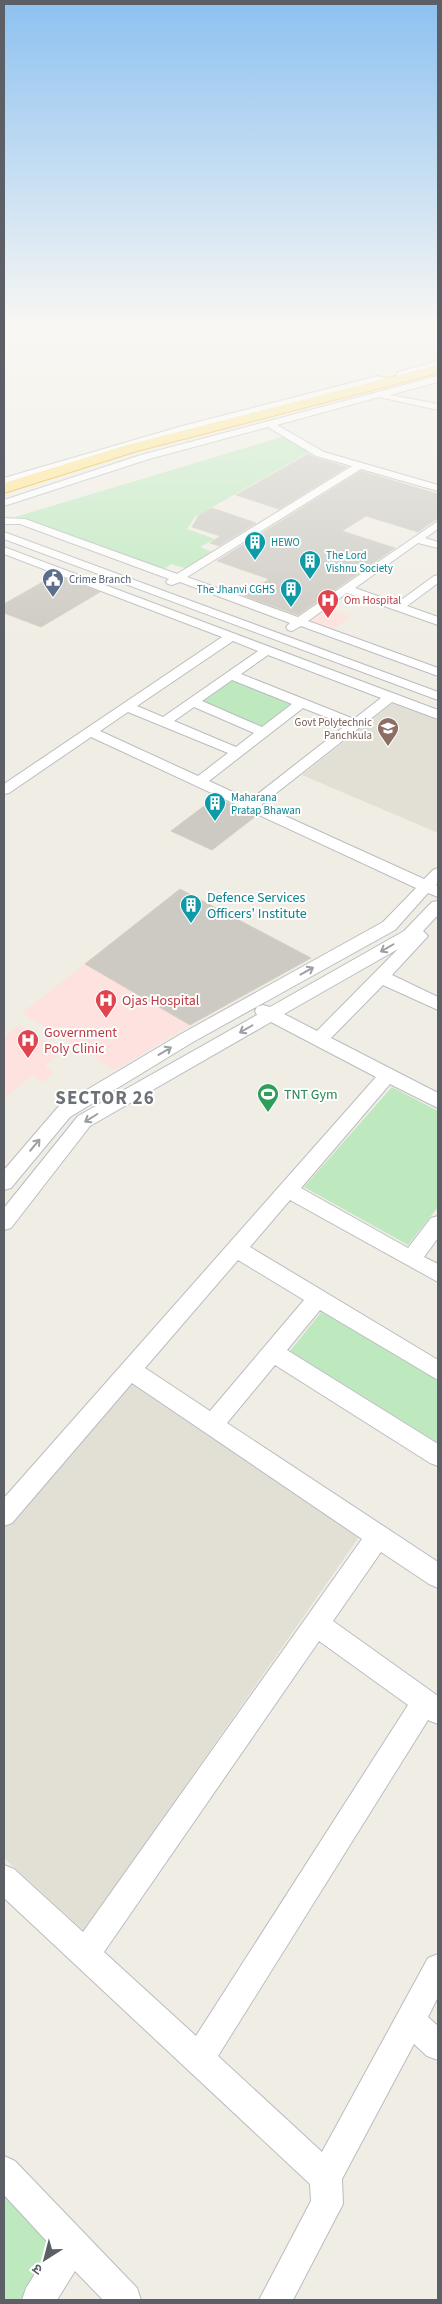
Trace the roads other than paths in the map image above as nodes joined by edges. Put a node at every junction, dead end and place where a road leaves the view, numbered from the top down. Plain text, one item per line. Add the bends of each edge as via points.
1 (163, 435) edge
2 (184, 435) edge
3 (208, 435) edge
4 (229, 435) edge
5 (287, 435) edge
6 (360, 466) junction
7 (4, 482) edge
8 (4, 488) edge
9 (438, 488) edge
10 (4, 494) edge
11 (4, 503) edge
12 (4, 521) edge
13 (438, 524) edge
14 (4, 530) edge
15 (4, 535) edge
16 (417, 539) junction
17 (438, 545) edge
18 (4, 550) edge
19 (178, 578) junction
20 (437, 579) edge
21 (346, 589) junction
22 (158, 590) junction
23 (399, 607) junction
24 (300, 621) junction
25 (438, 621) edge
26 (281, 635) junction
27 (232, 636) junction
28 (267, 650) junction
29 (438, 672) edge
30 (231, 675) junction
31 (438, 688) edge
32 (438, 696) edge
33 (390, 697) junction
34 (192, 702) junction
35 (301, 703) junction
36 (128, 707) junction
37 (438, 715) edge
38 (164, 722) junction
39 (355, 724) junction
40 (91, 732) junction
41 (264, 732) junction
42 (237, 752) junction
43 (199, 782) junction
44 (4, 790) edge
45 (251, 806) junction
46 (438, 872) edge
47 (432, 889) edge
48 (434, 910) edge
49 (381, 976) junction
50 (248, 1004) junction
51 (438, 1004) edge
52 (271, 1014) junction
53 (319, 1040) junction
54 (388, 1075) junction
55 (438, 1101) edge
56 (4, 1183) edge
57 (288, 1190) junction
58 (4, 1222) edge
59 (438, 1224) edge
60 (236, 1249) junction
61 (412, 1259) junction
62 (438, 1274) edge
63 (318, 1298) junction
64 (272, 1352) junction
65 (130, 1370) junction
66 (438, 1371) edge
67 (212, 1425) junction
68 (438, 1456) edge
69 (4, 1515) edge
70 (378, 1536) junction
71 (438, 1576) edge
72 (316, 1624) junction
73 (431, 1706) edge
74 (4, 1879) edge
75 (85, 1954) junction
76 (438, 1968) edge
77 (410, 2021) junction
78 (438, 2045) edge
79 (199, 2059) junction
80 (4, 2172) edge
81 (326, 2177) junction
82 (72, 2245) junction
83 (281, 2298) edge
84 (38, 2300) edge
85 (125, 2300) edge

1 - 7 street
2 - 8 highway
3 - 10 highway
4 - 11 street via 145,457
5 - 6 street via 320,454
6 - 9 street
6 - 19 street
12 - 19 street via 21,521
13 - 16 street
14 - 22 street
15 - 22 street
16 - 17 street
16 - 21 street
18 - 27 street
19 - 22 street
19 - 24 street
20 - 23 street
21 - 23 street
21 - 24 street
22 - 26 street
23 - 25 street
24 - 26 street
24 - 29 street
26 - 31 street
26 - 32 street
27 - 28 street
27 - 36 street
28 - 30 street
28 - 33 street
30 - 34 street
30 - 35 street
33 - 37 street
33 - 39 street
34 - 38 street
34 - 41 street
35 - 39 street
35 - 41 street
36 - 38 street
36 - 40 street
38 - 42 street
39 - 45 street
40 - 43 street
40 - 44 street
41 - 42 street
42 - 43 street
43 - 45 street
45 - 47 street
46 - 47 street
50 -> 47 street via 388,926
48 - 49 street via 425,931
48 -> 52 street via 410,935
49 - 51 street
49 - 53 street
50 - 52 street
56 -> 50 street via 64,1112
52 - 53 street
52 -> 58 street via 84,1121
53 - 54 street
54 - 55 street
54 - 57 street
57 - 60 street
57 - 61 street
59 - 61 street
60 - 63 street
60 - 65 street
61 - 62 street
63 - 64 street
63 - 66 street
64 - 67 street
64 - 68 street
65 - 67 street
65 - 69 street
67 - 70 street
70 - 71 street
70 - 72 street
72 - 73 street
72 - 75 street
73 - 79 street
74 - 75 street
75 - 79 street
76 - 77 street
77 - 78 street
77 - 81 street
79 - 81 street
80 - 82 street
81 - 83 street via 327,2204
82 - 84 street
82 - 85 street

